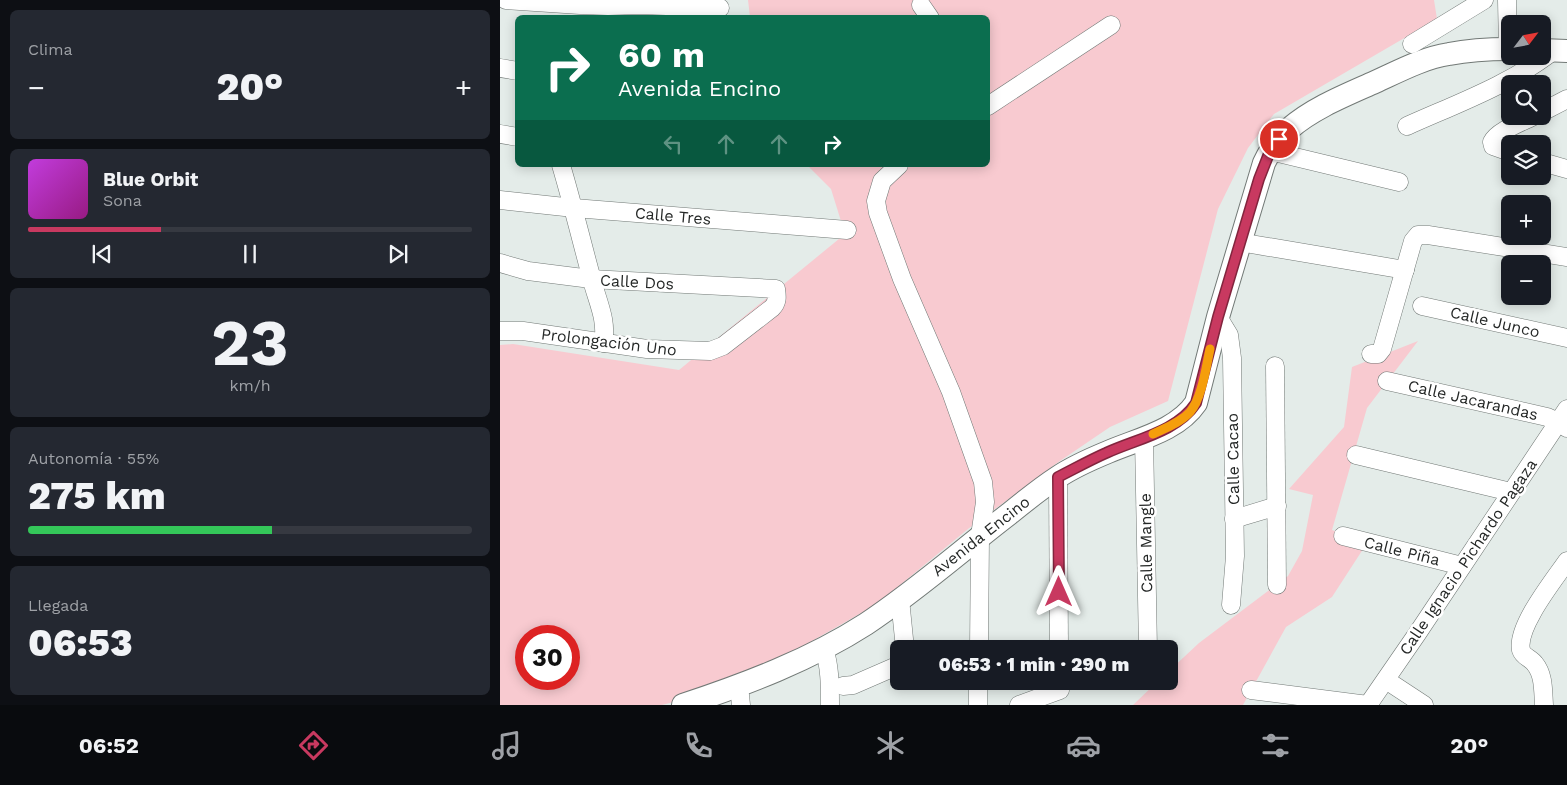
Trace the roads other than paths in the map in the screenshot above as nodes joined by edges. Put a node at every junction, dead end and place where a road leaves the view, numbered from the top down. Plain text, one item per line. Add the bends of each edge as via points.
1 (1484, 0) edge
2 (1511, 1) edge
3 (639, 2) edge
4 (515, 6) edge
5 (720, 8) dead end
6 (610, 12) edge
7 (1510, 15) edge
8 (1110, 25) dead end
9 (1412, 44) dead end
10 (1501, 50) edge
11 (1554, 50) edge
12 (500, 68) edge
13 (515, 70) edge
14 (1567, 99) edge
15 (990, 105) edge
16 (1551, 107) edge
17 (1516, 125) edge
18 (1407, 126) dead end
19 (500, 134) edge
20 (515, 136) edge
21 (1501, 150) edge
22 (1270, 151) junction
23 (1551, 165) edge
24 (562, 167) edge
25 (897, 167) edge
26 (1567, 169) edge
27 (1399, 182) dead end
28 (500, 200) edge
29 (574, 208) junction
30 (847, 230) dead end
31 (1240, 242) junction
32 (1567, 257) edge
33 (500, 263) edge
34 (1405, 270) junction
35 (591, 280) junction
36 (776, 289) joint
37 (1422, 306) dead end
38 (1218, 317) junction
39 (500, 331) edge
40 (1567, 338) edge
41 (603, 343) junction
42 (1371, 354) dead end
43 (1275, 366) dead end
44 (1387, 381) dead end
45 (1564, 420) edge
46 (1144, 438) junction
47 (1356, 455) dead end
48 (1058, 477) junction
49 (1511, 492) junction
50 (1277, 506) junction
51 (1234, 518) junction
52 (980, 536) junction
53 (1343, 536) dead end
54 (1567, 561) edge
55 (1462, 566) junction
56 (1278, 585) dead end
57 (900, 599) junction
58 (1231, 605) dead end
59 (904, 640) edge
60 (979, 640) edge
61 (1059, 640) edge
62 (1148, 640) edge
63 (824, 648) junction
64 (890, 669) edge
65 (1386, 680) junction
66 (843, 686) dead end
67 (978, 690) edge
68 (1251, 690) dead end
69 (1061, 692) edge
70 (740, 696) edge
71 (683, 705) edge
72 (830, 705) edge
73 (978, 705) edge
74 (1019, 705) edge
75 (1368, 705) edge
76 (1424, 705) edge
77 (1544, 705) edge

1 - 9 street
2 - 7 street
3 - 5 street
3 - 6 street
4 - 6 street
8 - 15 street
10 - 22 main road, Avenida Encino via 1449,54 1395,73 1321,108 1290,128
11 - 18 street via 1521,73
12 - 13 street
14 - 16 street
17 - 21 street via 1494,138 1495,148
19 - 20 street
22 - 27 street
22 - 31 main road, Avenida Encino
23 - 26 street
24 - 29 street
25 - 52 street via 882,181 876,201 878,213 979,467 985,502
28 - 29 street, Calle Tres
29 - 30 street, Calle Tres
29 - 35 street
31 - 34 street
31 - 38 main road, Avenida Encino
32 - 34 street via 1418,235 1413,241
33 - 35 street, Calle Dos via 528,271
34 - 42 street via 1382,349 1378,354
35 - 36 street, Calle Dos
35 - 41 street via 605,322
36 - 41 street, Prolongación Uno via 774,306 717,350 647,349
37 - 40 street, Calle Junco
38 - 46 main road, Avenida Encino via 1196,403 1182,419
38 - 51 street, Calle Cacao via 1229,335 1232,358
39 - 41 street, Prolongación Uno via 523,331
43 - 50 street
44 - 45 street, Calle Jacarandas
45 - 49 street, Calle Ignacio Pichardo Pagaza
46 - 48 main road, Avenida Encino via 1107,452
46 - 62 street, Calle Mangle
47 - 49 street
48 - 52 main road, Avenida Encino
48 - 61 street
49 - 55 street, Calle Ignacio Pichardo Pagaza
50 - 51 street
50 - 56 street
51 - 58 street, Calle Cacao
52 - 57 main road, Avenida Encino
52 - 60 street
53 - 55 street, Calle Piña
54 - 77 street via 1531,613 1522,638 1523,654 1539,670
55 - 65 street, Calle Ignacio Pichardo Pagaza
57 - 59 street
57 - 63 main road, Avenida Encino via 868,623
63 - 70 main road, Avenida Encino
63 - 72 street via 830,679
64 - 66 street
65 - 75 street, Calle Ignacio Pichardo Pagaza
65 - 76 street
67 - 73 street
68 - 75 street
69 - 74 street
70 - 71 main road, Avenida Encino

